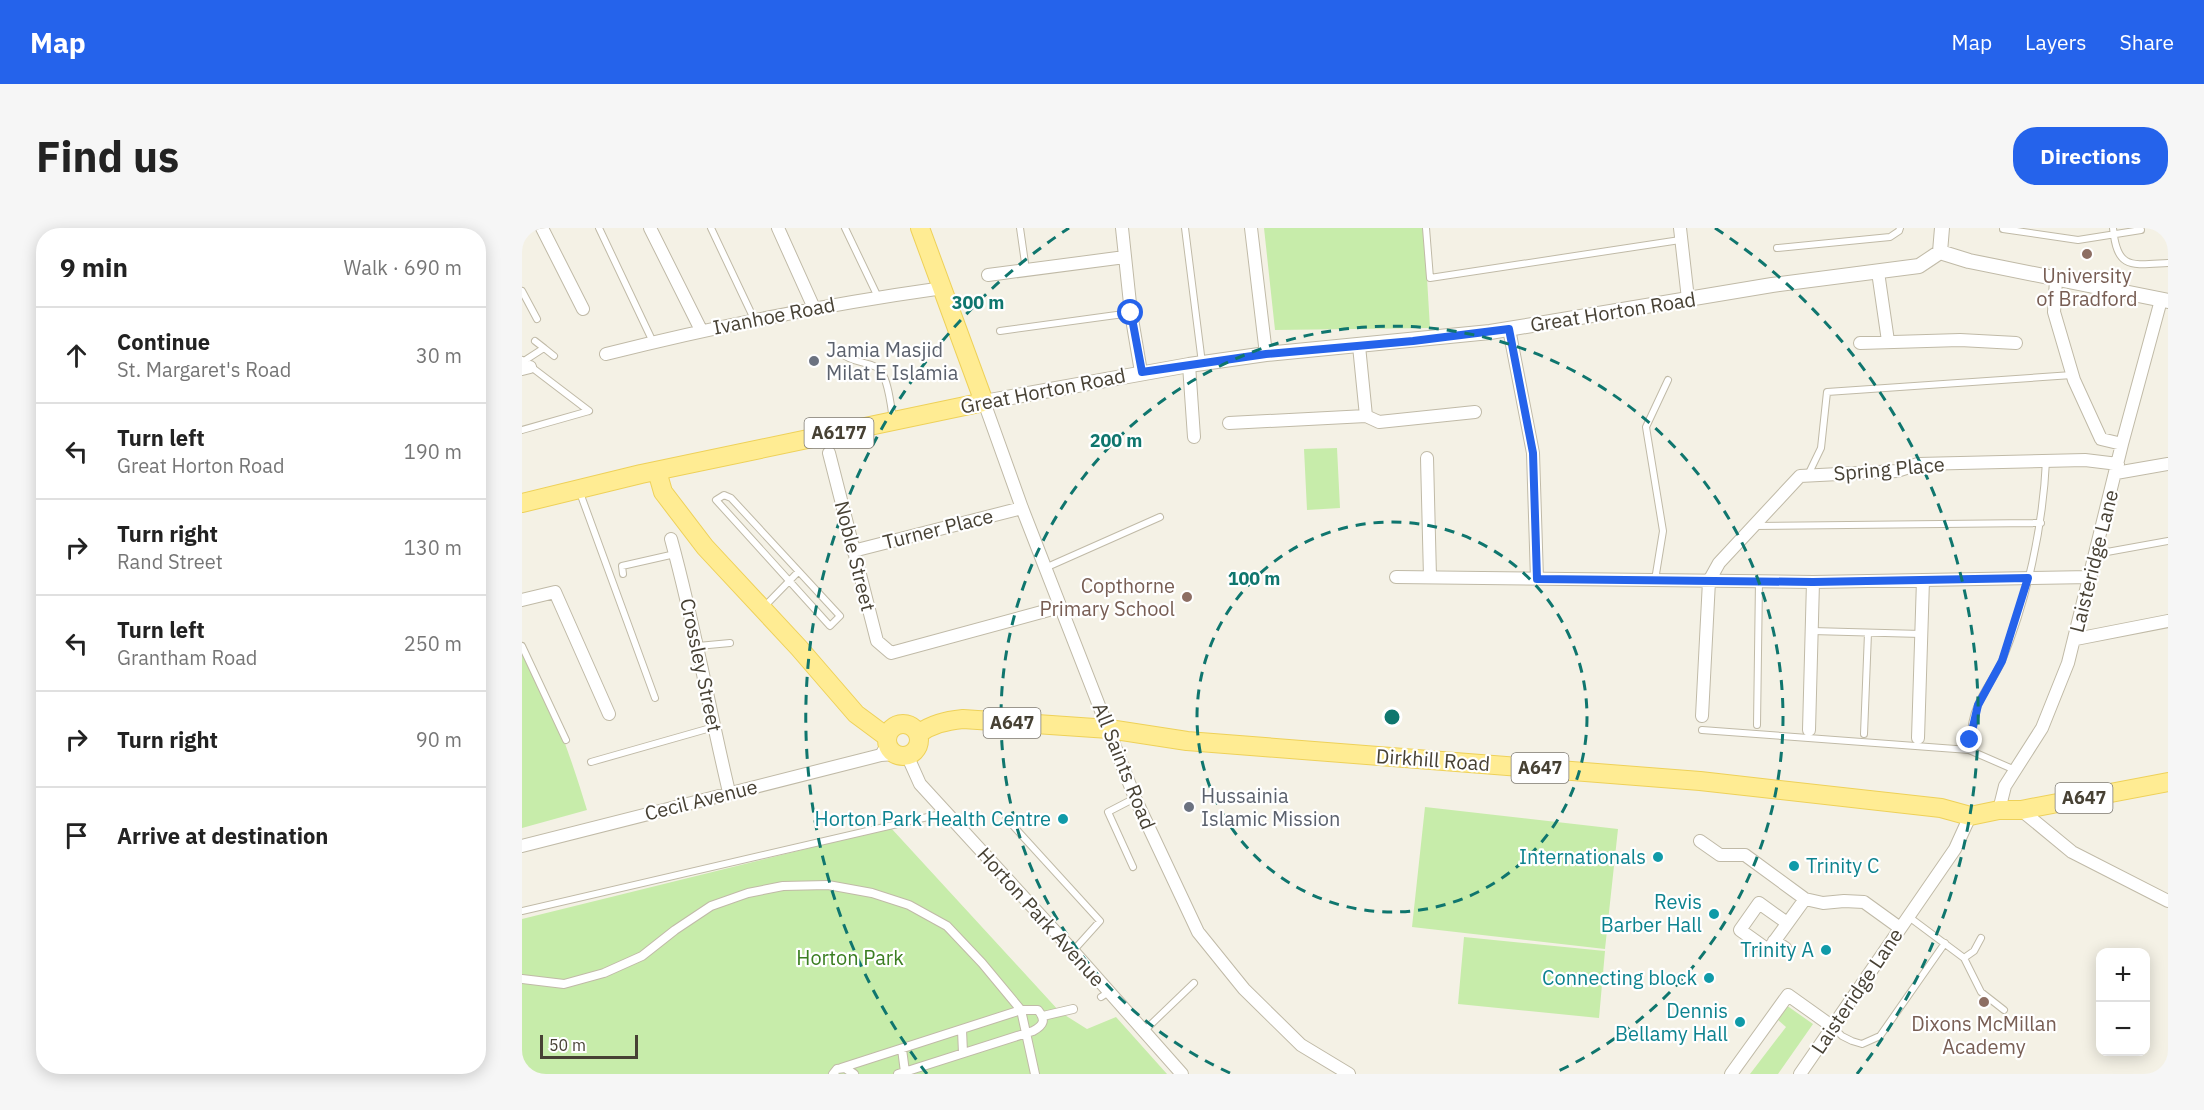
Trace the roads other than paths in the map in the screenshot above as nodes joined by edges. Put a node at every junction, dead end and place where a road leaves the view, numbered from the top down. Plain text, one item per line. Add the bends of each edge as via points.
1 (542, 228) edge
2 (599, 228) edge
3 (650, 228) edge
4 (711, 228) edge
5 (778, 228) edge
6 (845, 228) edge
7 (920, 228) edge
8 (1020, 228) edge
9 (1122, 228) edge
10 (1185, 228) edge
11 (1251, 228) edge
12 (1426, 228) edge
13 (1900, 228) edge
14 (1942, 228) edge
15 (2003, 229) edge
16 (2012, 230) edge
17 (2141, 230) dead end
18 (2113, 231) edge
19 (1680, 234) edge
20 (1778, 248) dead end
21 (1940, 252) junction
22 (1125, 257) junction
23 (2168, 263) edge
24 (1026, 271) junction
25 (1878, 272) junction
26 (988, 275) dead end
27 (2056, 280) junction
28 (944, 288) junction
29 (522, 291) edge
30 (878, 297) junction
31 (1688, 299) junction
32 (2165, 301) edge
33 (814, 308) junction
34 (583, 309) dead end
35 (1131, 313) junction
36 (537, 320) dead end
37 (754, 320) junction
38 (1509, 329) junction
39 (701, 330) junction
40 (1000, 331) dead end
41 (535, 341) dead end
42 (1888, 341) junction
43 (653, 342) junction
44 (1860, 343) dead end
45 (2016, 343) dead end
46 (1359, 346) junction
47 (544, 348) junction
48 (840, 353) dead end
49 (606, 354) dead end
50 (1266, 354) junction
51 (554, 356) dead end
52 (524, 364) edge
53 (1196, 364) junction
54 (1142, 372) junction
55 (2073, 375) junction
56 (1668, 380) dead end
57 (984, 402) junction
58 (1475, 412) dead end
59 (1366, 416) junction
60 (894, 421) junction
61 (1229, 423) dead end
62 (522, 430) edge
63 (1194, 437) dead end
64 (2122, 444) junction
65 (829, 453) dead end
66 (1427, 458) dead end
67 (2046, 461) junction
68 (2168, 464) edge
69 (687, 465) junction
70 (2117, 469) junction
71 (657, 471) junction
72 (1808, 476) junction
73 (578, 489) junction
74 (663, 492) junction
75 (522, 503) edge
76 (1022, 508) junction
77 (1160, 517) dead end
78 (2041, 523) junction
79 (1754, 526) junction
80 (671, 539) dead end
81 (2168, 541) edge
82 (853, 551) junction
83 (676, 554) junction
84 (2096, 554) junction
85 (1045, 568) junction
86 (798, 572) junction
87 (623, 574) dead end
88 (1396, 577) dead end
89 (2091, 577) junction
90 (1430, 578) junction
91 (2028, 578) junction
92 (1537, 579) junction
93 (1654, 580) junction
94 (1923, 580) junction
95 (1709, 581) junction
96 (1759, 581) junction
97 (789, 582) junction
98 (1813, 582) junction
99 (522, 600) edge
100 (1060, 607) junction
101 (762, 608) junction
102 (2168, 621) edge
103 (1812, 631) junction
104 (1868, 633) junction
105 (1921, 634) junction
106 (2076, 639) junction
107 (730, 643) dead end
108 (522, 646) edge
109 (698, 646) junction
110 (834, 687) junction
111 (655, 698) dead end
112 (609, 714) dead end
113 (1702, 716) dead end
114 (901, 724) junction
115 (1757, 725) dead end
116 (714, 727) junction
117 (1109, 729) junction
118 (1702, 730) dead end
119 (1809, 730) dead end
120 (918, 734) junction
121 (1864, 734) dead end
122 (1918, 738) dead end
123 (566, 740) dead end
124 (891, 749) junction
125 (1969, 750) junction
126 (591, 762) dead end
127 (2015, 770) junction
128 (2168, 782) edge
129 (729, 792) junction
130 (1135, 798) junction
131 (1999, 810) junction
132 (2021, 810) junction
133 (945, 813) junction
134 (1970, 816) junction
135 (1006, 818) dead end
136 (1700, 841) dead end
137 (522, 846) edge
138 (1133, 867) dead end
139 (1805, 899) junction
140 (2168, 901) edge
141 (522, 911) edge
142 (1908, 916) junction
143 (1787, 922) junction
144 (1900, 928) junction
145 (1981, 938) dead end
146 (1774, 941) junction
147 (1945, 943) junction
148 (1785, 948) dead end
149 (1073, 951) junction
150 (1964, 958) junction
151 (522, 979) edge
152 (1194, 983) dead end
153 (1073, 1008) dead end
154 (1022, 1010) junction
155 (2004, 1010) dead end
156 (1043, 1016) junction
157 (1833, 1027) junction
158 (962, 1030) junction
159 (1143, 1032) junction
160 (1026, 1033) junction
161 (902, 1049) junction
162 (963, 1053) junction
163 (841, 1068) junction
164 (901, 1073) edge
165 (833, 1074) edge
166 (854, 1074) edge
167 (1035, 1074) edge
168 (1182, 1074) edge
169 (1349, 1074) edge
170 (1731, 1074) edge
171 (1800, 1074) edge

1 - 34 street
2 - 43 lane
3 - 39 street
4 - 37 lane
5 - 33 street
6 - 30 lane
7 - 28 main road
8 - 24 lane
9 - 22 street
10 - 53 lane
11 - 50 street
12 - 19 lane via 1430,278
13 - 20 lane via 1890,237
14 - 21 street
15 - 16 lane
16 - 18 lane via 2078,240
17 - 18 lane
18 - 23 lane via 2118,255 2124,261
19 - 31 street
21 - 25 street, Great Horton Road via 1919,266
21 - 27 street
22 - 24 street
22 - 35 street
24 - 26 street
25 - 31 street, Great Horton Road
25 - 42 street
27 - 32 street
27 - 55 street via 2054,312
28 - 30 street, Ivanhoe Road
28 - 57 main road
29 - 36 lane
30 - 33 street, Ivanhoe Road
31 - 38 street, Great Horton Road
32 - 64 street, Laisteridge Lane
33 - 37 street, Ivanhoe Road
35 - 40 lane
35 - 54 street
37 - 39 street, Ivanhoe Road
38 - 46 street, Great Horton Road
38 - 92 street via 1533,453
39 - 43 street, Ivanhoe Road
41 - 47 lane
42 - 44 street
42 - 45 street
43 - 49 street, Ivanhoe Road
46 - 50 street, Great Horton Road
46 - 59 street
47 - 51 lane
47 - 52 lane
48 - 60 lane via 883,372
50 - 53 street, Great Horton Road
52 - 62 lane via 589,411
53 - 54 street, Great Horton Road
53 - 63 street
54 - 57 street, Great Horton Road
55 - 64 street via 2101,439
55 - 72 lane via 1827,392 1821,448
56 - 93 lane via 1646,427 1663,531
57 - 60 main road, Great Horton Road / A6177
57 - 76 street, All Saints Road
58 - 59 street via 1379,422
59 - 61 street
60 - 69 main road, Great Horton Road / A6177
64 - 70 street, Laisteridge Lane
65 - 82 street, Noble Street
66 - 90 street
67 - 70 street, Spring Place via 2085,460
67 - 72 street, Spring Place via 1918,464 1897,471
67 - 78 lane
68 - 70 street, Spring Place
69 - 71 main road, Great Horton Road / A6177
69 - 74 main road
70 - 84 street, Laisteridge Lane
71 - 73 main road, Great Horton Road / A6177
71 - 74 main road, Horton Park Avenue
72 - 79 street, Spring Place via 1800,476
73 - 75 main road, Great Horton Road / A6177
73 - 111 lane
74 - 101 main road, Horton Park Avenue via 705,547
76 - 82 street, Turner Place
76 - 85 street, All Saints Road
77 - 85 lane
78 - 79 lane
78 - 91 lane
79 - 95 street, Spring Place via 1719,563
80 - 83 street, Crossley Street
81 - 84 lane
82 - 100 street, Noble Street via 877,640 891,653
83 - 87 lane via 622,566
83 - 109 street, Crossley Street
84 - 89 street, Laisteridge Lane
85 - 100 street, All Saints Road
86 - 97 lane
86 - 97 lane via 840,616 830,626
86 - 97 lane via 731,498 724,495 716,500
88 - 90 street
89 - 91 street
89 - 106 street, Laisteridge Lane
90 - 92 street
91 - 94 street
91 - 125 lane via 2002,661 1978,705
92 - 93 street
93 - 95 street
94 - 98 street
94 - 105 street
95 - 96 street
95 - 113 street
96 - 98 street
96 - 115 lane
97 - 101 lane
98 - 103 street
99 - 112 street via 555,592
100 - 117 street, All Saints Road
101 - 110 main road, Horton Park Avenue
102 - 106 street
103 - 104 lane
103 - 119 street
104 - 105 lane
104 - 121 lane
105 - 122 street
106 - 127 street, Laisteridge Lane via 2042,728
107 - 109 lane
108 - 123 lane
109 - 116 street, Crossley Street
110 - 114 main road, Horton Park Avenue via 870,711
110 - 124 main road, Horton Park Avenue
114 - 120 main road via 911,726
114 - 124 main road via 891,728
116 - 126 lane
116 - 129 street, Crossley Street
117 - 120 main road, A647 via 963,719 930,726
117 - 130 street, All Saints Road
117 - 134 main road, Dirkhill Road / A647 via 1187,741 1700,781 1941,808
118 - 125 lane
120 - 124 main road via 918,744 912,753
124 - 129 street, Cecil Avenue
124 - 133 street, Horton Park Avenue
125 - 127 lane
127 - 131 street, Laisteridge Lane
128 - 132 main road, A647
129 - 137 street, Cecil Avenue
130 - 138 lane via 1108,812
130 - 169 street, All Saints Road via 1198,932 1244,989 1301,1045
131 - 132 main road, A647
131 - 134 main road, A647
132 - 140 street via 2072,852
133 - 141 lane
133 - 149 street, Horton Park Avenue
134 - 142 street, Laisteridge Lane via 1955,849
135 - 149 lane via 1100,921
136 - 139 street via 1720,855 1745,855
139 - 143 street
139 - 144 street via 1823,903 1864,902
142 - 144 street, Laisteridge Lane
142 - 147 lane
143 - 146 street
143 - 146 street via 1759,903 1740,930 1768,950
144 - 157 street, Laisteridge Lane
145 - 150 lane via 1974,951
146 - 148 street
147 - 150 lane
147 - 157 lane via 1880,1036 1862,1044
149 - 159 street, Horton Park Avenue via 1105,995
150 - 155 lane via 1981,992
151 - 154 street via 564,984 604,973 642,956 711,906 783,886 828,885 909,905 947,926
152 - 159 lane
153 - 156 street
154 - 156 street via 1038,1010
154 - 158 street
154 - 160 street
156 - 160 street via 1040,1027
157 - 170 street via 1788,996
157 - 171 street, Laisteridge Lane
158 - 161 street
158 - 162 street
159 - 168 street, Horton Park Avenue
160 - 162 street
160 - 167 street
161 - 163 street
161 - 164 street
162 - 164 street
163 - 165 street
163 - 166 street

